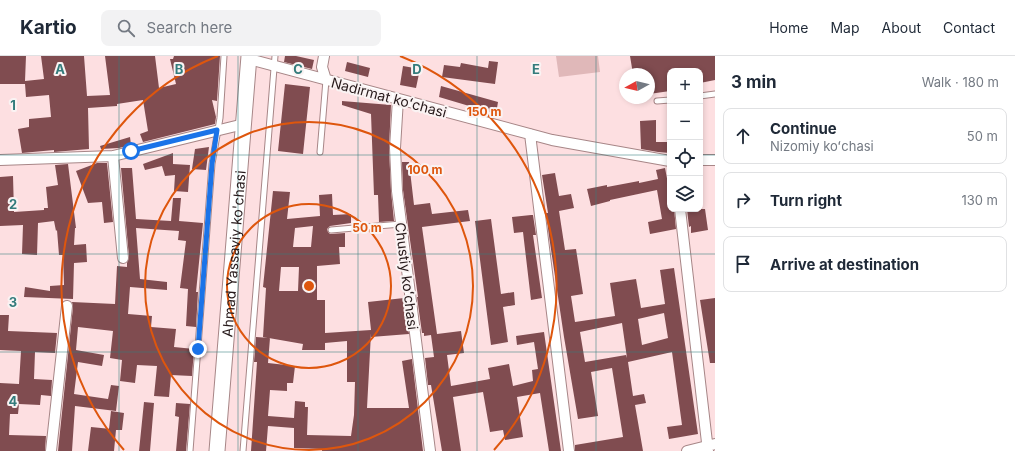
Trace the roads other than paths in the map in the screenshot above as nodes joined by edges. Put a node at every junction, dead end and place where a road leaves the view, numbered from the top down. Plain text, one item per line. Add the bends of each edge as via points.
1 (224, 56) edge
2 (324, 56) edge
3 (249, 58) edge
4 (274, 61) edge
5 (326, 80) junction
6 (715, 94) edge
7 (703, 96) edge
8 (398, 100) junction
9 (667, 100) edge
10 (657, 101) dead end
11 (244, 124) junction
12 (217, 130) junction
13 (530, 134) junction
14 (320, 152) dead end
15 (113, 156) junction
16 (0, 160) edge
17 (667, 160) edge
18 (703, 160) edge
19 (715, 160) edge
20 (680, 212) edge
21 (401, 224) junction
22 (331, 230) dead end
23 (123, 258) dead end
24 (67, 306) dead end
25 (710, 447) edge
26 (51, 451) edge
27 (190, 451) edge
28 (217, 451) edge
29 (243, 451) edge
30 (430, 451) edge
31 (569, 451) edge
32 (688, 451) edge

1 - 12 lane
2 - 5 street via 322,67
3 - 4 street, Nadirmat koʻchasi
3 - 11 main road, Ahmad Yassaviy ko'chasi
4 - 5 street, Nadirmat koʻchasi
4 - 29 lane
5 - 8 street, Nadirmat koʻchasi
5 - 14 lane
6 - 7 lane
8 - 13 street, Nadirmat koʻchasi
8 - 21 street, Chustiy koʻchasi via 395,148
9 - 10 lane
11 - 12 street
11 - 28 main road, Ahmad Yassaviy ko'chasi
12 - 15 street
12 - 27 lane
13 - 17 street, Nadirmat koʻchasi
13 - 31 street
15 - 16 street
15 - 23 street
18 - 19 street
20 - 25 street
21 - 22 lane
21 - 30 street, Chustiy koʻchasi
24 - 26 street
25 - 32 street

